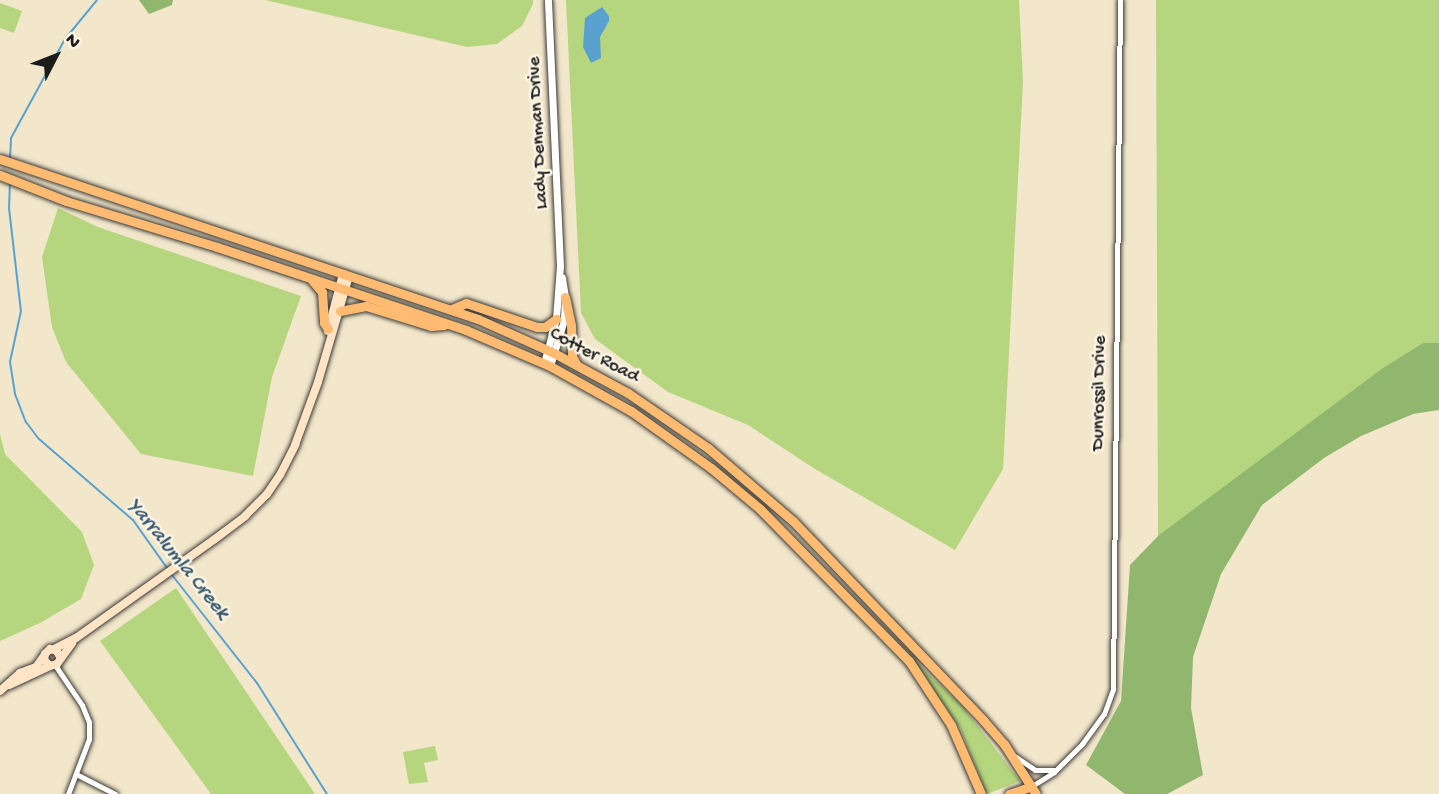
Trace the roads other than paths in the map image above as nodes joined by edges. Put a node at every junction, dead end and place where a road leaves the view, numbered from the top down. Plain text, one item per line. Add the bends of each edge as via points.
1 (548, 0) edge
2 (1120, 0) edge
3 (0, 159) edge
4 (0, 176) edge
5 (560, 266) junction
6 (346, 275) junction
7 (308, 277) junction
8 (342, 289) junction
9 (565, 297) junction
10 (452, 309) junction
11 (340, 311) junction
12 (556, 319) junction
13 (450, 325) junction
14 (328, 329) junction
15 (329, 341) junction
16 (551, 351) junction
17 (547, 364) junction
18 (576, 364) junction
19 (57, 653) junction
20 (44, 656) junction
21 (52, 665) junction
22 (3, 688) edge
23 (1004, 744) junction
24 (1058, 768) junction
25 (76, 774) junction
26 (1034, 790) edge
27 (68, 794) edge
28 (115, 794) edge
29 (981, 794) edge
30 (1009, 794) edge

1 - 5 street, Lady Denman Drive
2 - 24 street, Dunrossil Drive via 1114,677 1111,697 1098,724
3 - 6 main road, Cotter Road
4 - 7 main road, Cotter Road
5 - 9 street, Lady Denman Drive
5 - 12 street, Lady Denman Drive
6 - 8 main road
6 - 10 main road, Cotter Road
7 - 8 main road, Cotter Road
7 - 14 main road via 322,292
8 - 11 main road
8 - 13 main road, Cotter Road
8 - 14 main road
9 - 16 street, Lady Denman Drive via 562,330
9 - 18 main road
10 - 12 main road via 466,303 537,327
10 - 16 main road, Cotter Road
11 - 13 main road via 366,306 431,327
11 - 15 main road
12 - 16 street, Lady Denman Drive
13 - 17 main road, Cotter Road
14 - 15 main road
15 - 19 main road via 307,414 280,475 245,516
16 - 17 street, Lady Denman Drive
16 - 18 main road, Cotter Road
17 - 29 main road, Cotter Road via 666,434 782,530 909,661 947,717
18 - 23 main road, Cotter Road via 681,428 758,489
19 - 20 main road via 47,650
19 - 21 main road
20 - 21 main road
20 - 22 main road via 36,667 20,673
21 - 22 main road
21 - 25 street via 89,722 89,739
23 - 24 street via 1030,768
23 - 26 main road, Cotter Road
24 - 26 street, Dunrossil Drive
25 - 27 street
25 - 28 street
26 - 30 main road

